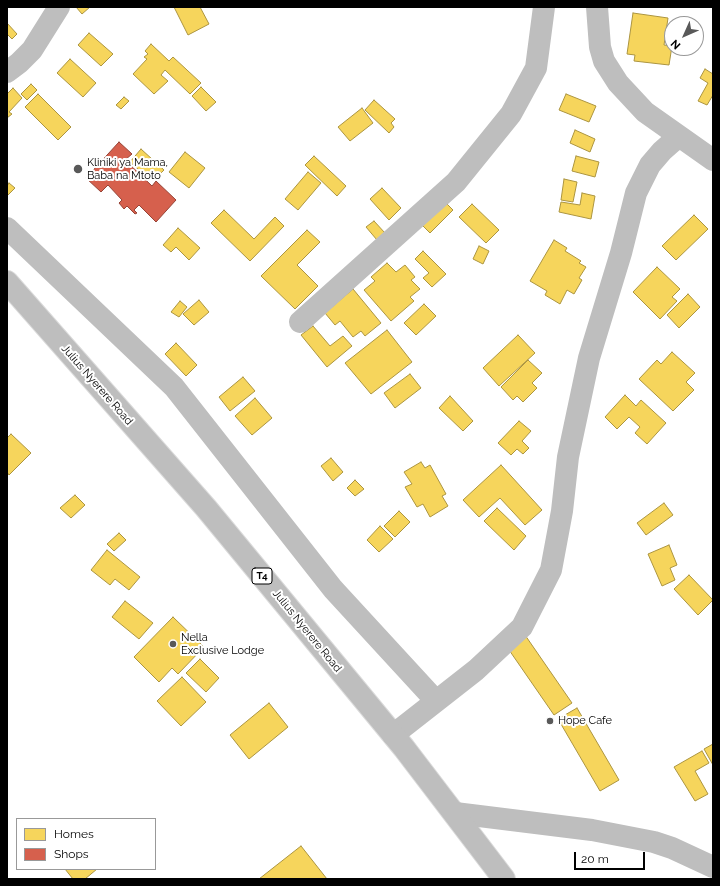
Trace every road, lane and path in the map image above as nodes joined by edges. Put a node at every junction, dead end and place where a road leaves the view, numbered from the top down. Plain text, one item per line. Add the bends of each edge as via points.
1 (59, 7) edge
2 (544, 7) edge
3 (597, 7) edge
4 (7, 72) edge
5 (679, 136) junction
6 (713, 160) edge
7 (7, 228) edge
8 (7, 282) edge
9 (300, 322) dead end
10 (436, 701) junction
11 (393, 735) junction
12 (455, 813) junction
13 (713, 867) edge
14 (504, 879) edge

1 - 4 main road via 32,50
2 - 9 main road via 536,68 512,114 456,182
3 - 5 main road via 600,47 604,61 618,83 645,112
5 - 6 main road
5 - 10 main road via 650,165 636,193 589,358 568,457 552,570 522,627 487,661
7 - 10 main road via 174,387 333,589
8 - 11 main road, Julius Nyerere Road / T4 via 206,508
10 - 11 main road
11 - 12 main road, Julius Nyerere Road / T4
12 - 13 main road via 592,830 654,842
12 - 14 main road, Julius Nyerere Road / T4

